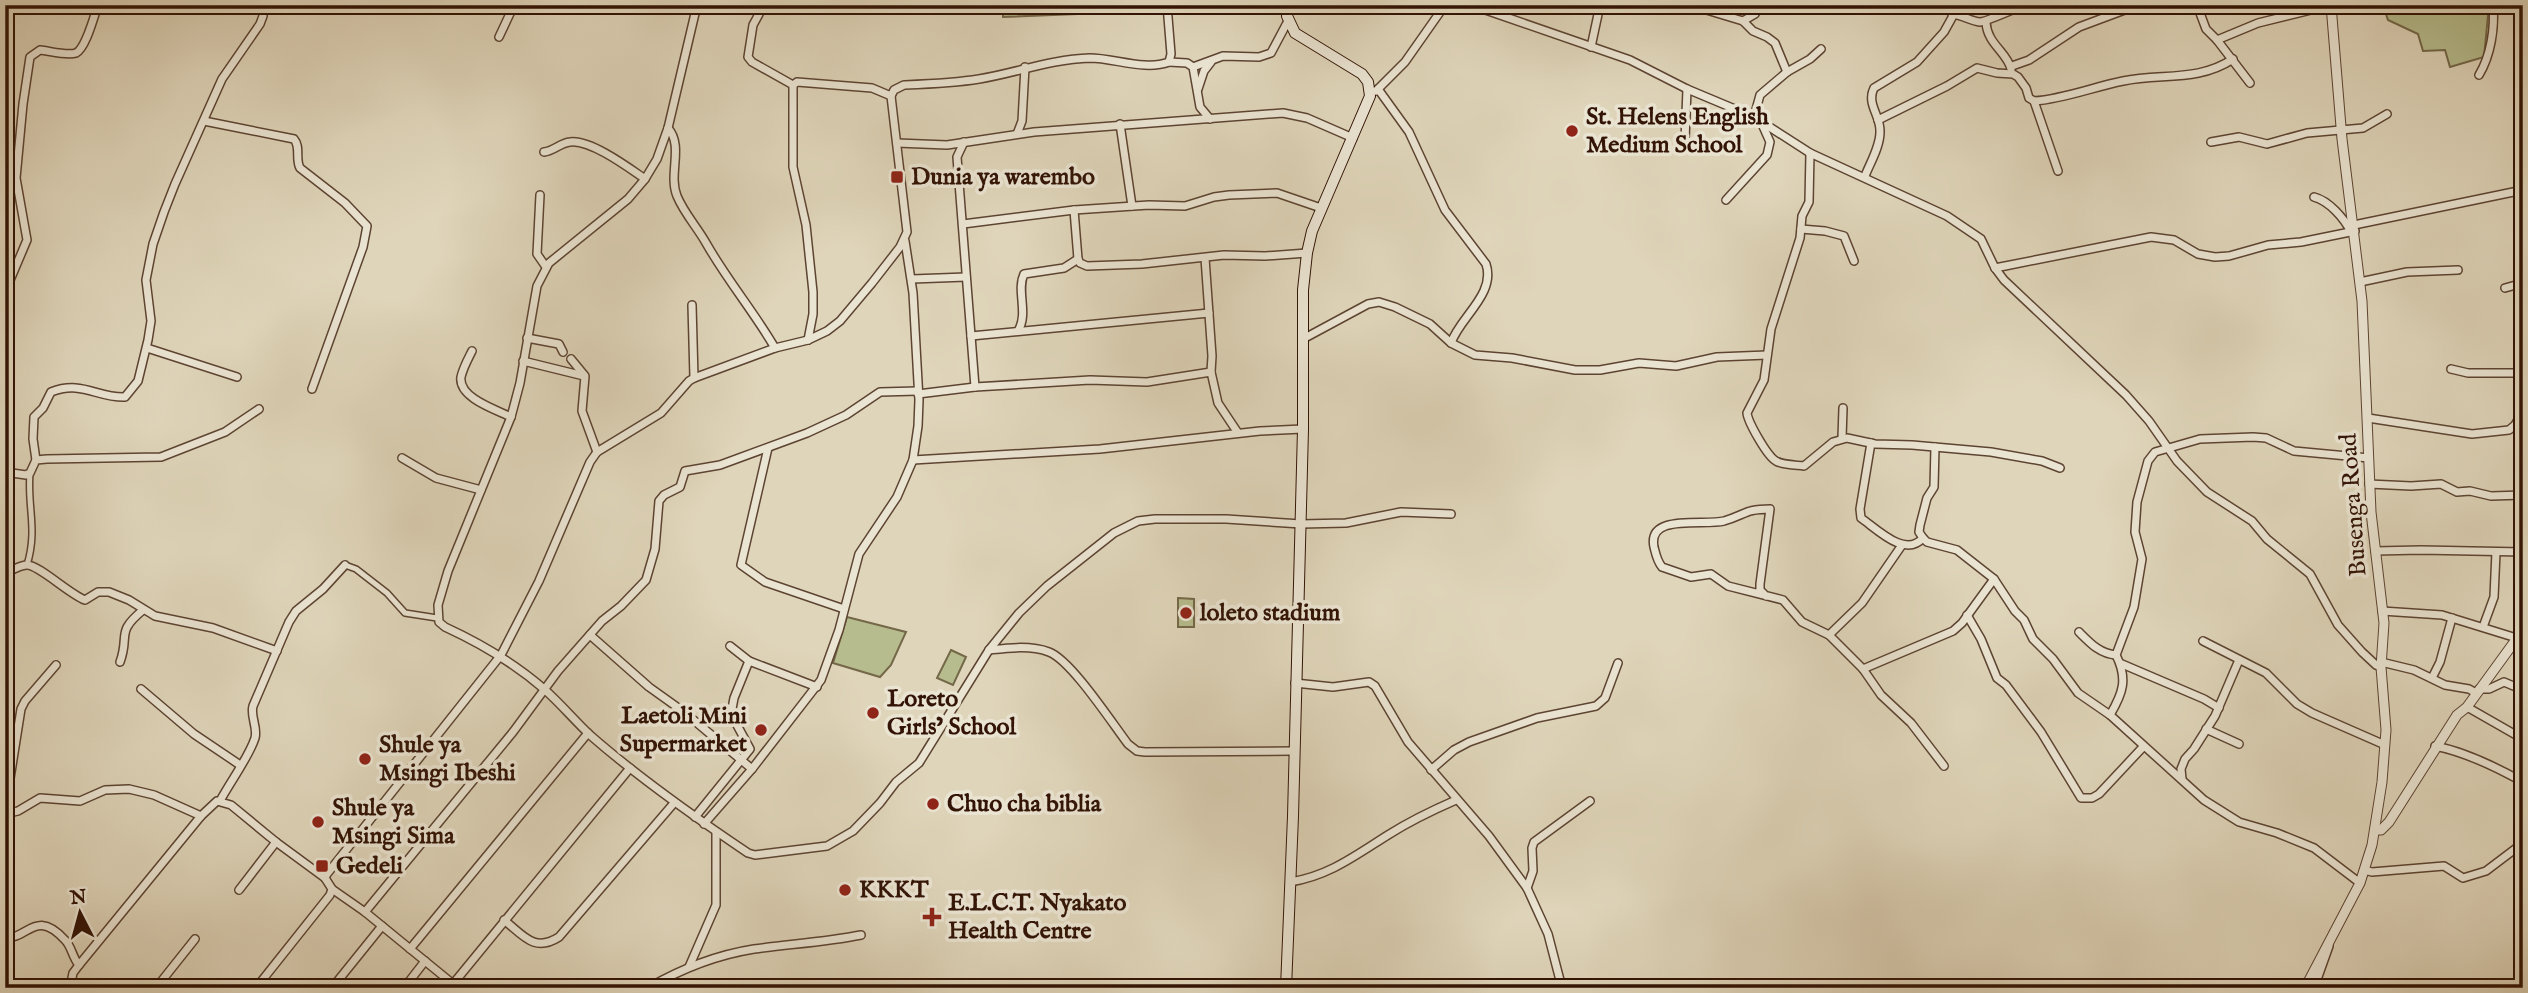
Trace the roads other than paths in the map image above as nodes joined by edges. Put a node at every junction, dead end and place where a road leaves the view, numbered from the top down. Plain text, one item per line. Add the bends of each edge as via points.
1 (98, 5) edge
2 (262, 5) edge
3 (514, 5) edge
4 (697, 5) edge
5 (764, 5) edge
6 (1167, 5) edge
7 (1289, 5) edge
8 (1445, 5) edge
9 (1471, 5) edge
10 (1601, 5) edge
11 (1690, 5) edge
12 (1759, 5) edge
13 (1959, 5) edge
14 (2024, 5) edge
15 (2138, 5) edge
16 (2197, 5) edge
17 (2493, 5) edge
18 (2331, 7) edge
19 (1952, 14) junction
20 (1288, 21) junction
21 (1743, 21) junction
22 (1986, 22) junction
23 (499, 37) dead end
24 (2217, 40) junction
25 (1591, 47) junction
26 (1821, 49) dead end
27 (2233, 59) junction
28 (1169, 62) junction
29 (1211, 62) junction
30 (1025, 67) junction
31 (1193, 67) junction
32 (2009, 69) junction
33 (1787, 72) junction
34 (2479, 75) dead end
35 (2250, 83) dead end
36 (793, 85) junction
37 (1198, 89) junction
38 (1688, 89) junction
39 (1374, 92) junction
40 (891, 96) junction
41 (2034, 101) junction
42 (1200, 107) junction
43 (2387, 114) dead end
44 (1210, 119) junction
45 (1758, 119) junction
46 (1190, 120) junction
47 (1878, 120) junction
48 (204, 121) junction
49 (1121, 124) junction
50 (668, 128) junction
51 (2341, 129) junction
52 (1017, 134) junction
53 (1353, 138) junction
54 (1685, 140) dead end
55 (964, 142) junction
56 (2211, 142) dead end
57 (897, 143) junction
58 (947, 145) junction
59 (544, 152) dead end
60 (1810, 153) junction
61 (957, 158) junction
62 (2057, 171) dead end
63 (1864, 176) junction
64 (645, 179) junction
65 (2523, 190) edge
66 (540, 195) dead end
67 (2314, 197) dead end
68 (1726, 200) dead end
69 (1132, 206) junction
70 (1321, 208) junction
71 (1074, 210) junction
72 (963, 224) junction
73 (1801, 229) junction
74 (2353, 229) junction
75 (905, 240) junction
76 (1307, 253) junction
77 (1205, 258) junction
78 (1078, 259) junction
79 (1854, 261) dead end
80 (546, 267) junction
81 (1995, 268) junction
82 (2458, 270) dead end
83 (966, 276) junction
84 (912, 279) junction
85 (2360, 282) junction
86 (2523, 283) edge
87 (2505, 288) dead end
88 (5, 292) edge
89 (692, 305) dead end
90 (1209, 313) junction
91 (1018, 331) junction
92 (971, 336) junction
93 (527, 338) junction
94 (808, 340) junction
95 (1303, 340) junction
96 (1451, 343) junction
97 (146, 348) junction
98 (775, 348) junction
99 (472, 351) dead end
100 (563, 352) dead end
101 (1767, 355) junction
102 (571, 359) dead end
103 (523, 361) junction
104 (2451, 369) dead end
105 (1210, 372) junction
106 (2523, 373) edge
107 (585, 376) junction
108 (237, 377) dead end
109 (694, 378) junction
110 (975, 387) junction
111 (312, 389) dead end
112 (918, 392) junction
113 (1843, 408) dead end
114 (259, 409) dead end
115 (2523, 411) edge
116 (511, 417) junction
117 (2368, 418) junction
118 (1303, 429) junction
119 (1238, 433) junction
120 (1842, 438) junction
121 (1871, 443) junction
122 (1935, 447) junction
123 (2167, 447) junction
124 (768, 448) junction
125 (597, 452) junction
126 (402, 458) dead end
127 (2369, 458) junction
128 (36, 460) junction
129 (913, 460) junction
130 (2060, 468) dead end
131 (5, 472) edge
132 (30, 473) junction
133 (2370, 484) junction
134 (481, 490) junction
135 (2523, 495) edge
136 (1451, 514) dead end
137 (1301, 524) junction
138 (1923, 538) junction
139 (1902, 545) junction
140 (2375, 551) junction
141 (2496, 552) junction
142 (2523, 552) edge
143 (27, 565) junction
144 (345, 565) joint
145 (5, 572) edge
146 (1994, 579) junction
147 (1766, 596) junction
148 (844, 609) junction
149 (143, 611) junction
150 (2382, 611) junction
151 (1967, 615) junction
152 (438, 618) junction
153 (2452, 618) junction
154 (2483, 627) junction
155 (2079, 632) dead end
156 (590, 635) junction
157 (1829, 635) junction
158 (2521, 636) edge
159 (2203, 641) dead end
160 (730, 646) dead end
161 (989, 650) junction
162 (277, 651) junction
163 (500, 655) junction
164 (2116, 656) junction
165 (2239, 660) junction
166 (749, 661) junction
167 (120, 662) dead end
168 (1618, 663) dead end
169 (2122, 664) junction
170 (2381, 664) junction
171 (55, 665) dead end
172 (1863, 669) junction
173 (2432, 677) junction
174 (1295, 683) junction
175 (817, 687) junction
176 (141, 688) dead end
177 (545, 690) junction
178 (2523, 690) edge
179 (2478, 691) junction
180 (2467, 706) junction
181 (2218, 708) junction
182 (2110, 715) junction
183 (5, 728) edge
184 (2206, 729) junction
185 (17, 730) junction
186 (588, 733) junction
187 (2523, 739) edge
188 (2238, 744) dead end
189 (2385, 744) junction
190 (2435, 746) junction
191 (2143, 747) junction
192 (1294, 751) junction
193 (742, 761) junction
194 (240, 765) junction
195 (1944, 766) dead end
196 (630, 768) junction
197 (752, 769) junction
198 (1431, 770) junction
199 (8, 779) edge
200 (2182, 779) junction
201 (2523, 782) edge
202 (1456, 800) junction
203 (220, 801) junction
204 (1590, 801) dead end
205 (674, 803) junction
206 (5, 812) edge
207 (201, 816) junction
208 (695, 817) junction
209 (704, 824) junction
210 (2375, 830) junction
211 (716, 832) junction
212 (276, 842) junction
213 (2523, 844) edge
214 (2364, 870) junction
215 (325, 878) junction
216 (1290, 882) junction
217 (2360, 883) junction
218 (1527, 888) junction
219 (332, 889) junction
220 (239, 890) dead end
221 (365, 912) junction
222 (503, 920) junction
223 (382, 926) junction
224 (861, 935) dead end
225 (5, 937) edge
226 (195, 939) dead end
227 (2330, 942) junction
228 (410, 949) junction
229 (425, 961) junction
230 (79, 965) junction
231 (689, 967) junction
232 (455, 986) edge
233 (70, 988) edge
234 (156, 988) edge
235 (256, 988) edge
236 (332, 988) edge
237 (404, 988) edge
238 (648, 988) edge
239 (1286, 988) edge
240 (1562, 988) edge
241 (2305, 988) edge
242 (2314, 988) edge

1 - 88 street via 79,51 40,50 30,57 16,177 27,240
2 - 48 street via 260,24 222,79
3 - 23 street
4 - 50 street
5 - 36 street via 753,25 748,57
6 - 28 street
7 - 20 main road
8 - 39 street via 1405,62
9 - 25 street
10 - 25 street
11 - 21 street
12 - 21 street via 1755,14
13 - 19 street
14 - 22 street
15 - 32 street via 2079,27
16 - 24 street via 2206,29
17 - 34 street via 2491,38
18 - 24 street via 2258,23
18 - 51 street, Busenga Road
19 - 22 street
19 - 47 street via 1944,32 1917,62 1874,88 1871,94
20 - 29 street via 1271,53 1223,56
20 - 39 main road via 1295,33 1362,74
21 - 33 street via 1775,43
22 - 32 street
24 - 27 street
25 - 38 street via 1630,60
26 - 33 street
27 - 35 street
27 - 41 street via 2191,76 2149,77
28 - 30 street via 1091,58
28 - 31 street
29 - 31 street
29 - 37 street
30 - 40 street via 977,79 904,85
30 - 52 street
31 - 37 street
32 - 41 street
32 - 47 street via 1997,74 1977,68
33 - 45 street via 1760,95
36 - 40 street via 872,88
36 - 94 street via 793,167 806,225 813,292
37 - 42 street
38 - 45 street
38 - 54 street
39 - 53 main road
39 - 96 street via 1409,132 1440,203 1486,264 1487,285
40 - 57 street
41 - 62 street
42 - 44 street
42 - 46 street
43 - 51 street via 2363,128
44 - 46 street
44 - 53 street via 1283,113
45 - 60 street
45 - 68 street via 1770,142 1766,155
46 - 49 street
47 - 63 street via 1879,141
48 - 97 street via 153,244 146,280 151,321
48 - 111 street via 294,139 298,166 367,226
49 - 52 street
49 - 69 street
50 - 64 street
50 - 98 street via 675,140 677,197
51 - 56 street via 2267,144 2239,136
51 - 74 street, Busenga Road
52 - 55 street
53 - 70 main road
55 - 58 street
55 - 61 street
57 - 58 street
57 - 75 street
58 - 61 street
59 - 64 street via 577,143 608,155
60 - 63 street
60 - 73 street via 1809,202
61 - 72 street
63 - 81 street via 1964,225 1982,239
64 - 80 street via 621,206
65 - 74 street
66 - 80 street via 537,254
67 - 74 street via 2329,204
69 - 70 street via 1185,206 1213,197 1277,193
69 - 71 street
70 - 76 main road
71 - 72 street
71 - 78 street
72 - 83 street
73 - 79 street via 1843,236
73 - 101 street
74 - 81 street via 2215,257 2198,254 2174,240 2151,237
74 - 85 street, Busenga Road
75 - 84 street
75 - 94 street via 840,321
76 - 77 street
76 - 95 main road
77 - 78 street via 1093,266
77 - 90 street
78 - 91 street via 1064,268 1024,274 1024,316
80 - 93 street via 537,286
81 - 123 street via 2126,395
82 - 85 street via 2407,272
83 - 84 street
83 - 92 street
84 - 112 street
85 - 117 street, Busenga Road
86 - 87 street
89 - 109 street
90 - 91 street
90 - 105 street
91 - 92 street
92 - 110 street
93 - 100 street via 559,344
93 - 103 street
94 - 98 street
95 - 96 street via 1379,302 1430,324
95 - 118 main road
96 - 101 street via 1475,355 1589,372 1639,363 1676,366 1717,357
97 - 108 street
97 - 128 street via 138,381 125,397 79,388 48,394 32,423
98 - 109 street
99 - 116 street via 461,384 477,401
101 - 120 street via 1764,380 1746,413 1774,460 1807,466
102 - 107 street
103 - 107 street
103 - 116 street
104 - 106 street
105 - 110 street via 1147,382 1090,380
105 - 119 street via 1219,403
107 - 125 street via 582,411
109 - 125 street via 661,413
110 - 112 street
112 - 124 street via 880,392 828,424
112 - 129 street
113 - 120 street
114 - 128 street via 225,432 161,457
115 - 117 street via 2509,430 2472,434
116 - 134 street
117 - 127 street, Busenga Road
118 - 119 street
118 - 137 main road
119 - 129 street via 1100,449
120 - 121 street
121 - 122 street
121 - 139 street via 1861,518
122 - 130 street via 2026,458
122 - 138 street via 1934,487 1919,532
123 - 127 street via 2200,439 2261,437 2294,451
123 - 164 street via 2148,461 2137,502 2135,532 2143,559 2134,607
123 - 170 street via 2207,492 2252,521 2310,574 2338,625 2376,665
124 - 148 street via 741,565 765,582
124 - 156 street via 720,465 685,471 680,487 659,500 654,557 646,580
125 - 163 street
126 - 134 street via 436,478
127 - 133 street, Busenga Road
128 - 132 street
129 - 148 street via 897,497 859,554
131 - 132 street
132 - 143 street via 32,550
133 - 135 street via 2441,484 2457,492
133 - 140 street, Busenga Road
134 - 152 street via 440,593
136 - 137 street via 1401,512 1346,523
137 - 161 street via 1176,518 1138,521 1114,533 1047,586
137 - 174 main road
138 - 139 street
138 - 146 street via 1957,550
139 - 157 street via 1862,603
140 - 141 street
140 - 150 street, Busenga Road
141 - 142 street
141 - 154 street via 2494,597
143 - 145 street
143 - 149 street via 85,600 103,591 129,600
144 - 152 street via 387,593 405,613
144 - 162 street via 296,611
146 - 151 street
146 - 182 street via 2033,639 2078,694
147 - 147 street via 1760,584 1770,509 1751,509 1723,521 1677,523 1654,534 1656,558 1662,567 1691,577 1711,573 1728,586
147 - 157 street via 1783,600 1802,622
148 - 175 street
149 - 162 street via 214,628
149 - 167 street via 124,631
150 - 153 street
150 - 170 street, Busenga Road
151 - 172 street via 1946,636
151 - 191 street via 1999,681 2046,738 2081,798 2099,794
152 - 163 street via 446,627
153 - 154 street
153 - 173 street
154 - 158 street
155 - 164 street via 2095,648
156 - 177 street
156 - 193 street
157 - 172 street
158 - 179 street
159 - 165 street
160 - 166 street
161 - 192 street via 1033,649 1056,656 1137,751
161 - 211 street via 919,763 853,831 827,846 764,856 748,853
162 - 194 street via 253,706 256,734
163 - 177 street
163 - 215 street
164 - 169 street
165 - 181 street
165 - 189 street via 2266,673 2312,713
166 - 175 street
166 - 193 street via 731,714 750,747
168 - 198 street via 1605,698 1596,706 1537,718 1469,742
169 - 181 street
169 - 182 street via 2122,690
170 - 173 street
170 - 189 street, Busenga Road
171 - 185 street via 25,701
172 - 195 street
173 - 179 street via 2445,685
174 - 192 main road
174 - 198 street via 1333,687 1372,683
175 - 197 street
176 - 194 street via 194,734
177 - 186 street
177 - 221 street
178 - 179 street via 2504,682
179 - 180 street
180 - 187 street
180 - 190 street
181 - 184 street
182 - 191 street
183 - 185 street
184 - 188 street
184 - 200 street via 2185,759
185 - 199 street
186 - 196 street
186 - 228 street
189 - 210 street, Busenga Road
190 - 201 street
190 - 210 street via 2389,822
191 - 200 street
192 - 216 main road
193 - 197 street
193 - 208 street
194 - 203 street
196 - 205 street
196 - 222 street
197 - 209 street
198 - 202 street
199 - 206 street
200 - 217 street via 2204,800 2239,822 2314,848
202 - 216 street via 1388,834 1332,870
202 - 218 street
203 - 207 street
203 - 212 street
204 - 218 street via 1534,842
205 - 208 street
205 - 222 street via 559,937 535,944
206 - 207 street via 18,811 37,799 80,801 106,790 129,789
207 - 230 street
208 - 209 street
209 - 211 street
210 - 214 street, Busenga Road
211 - 231 street via 716,905
212 - 215 street
212 - 220 street
213 - 214 street via 2486,871 2463,878 2444,866
214 - 217 street, Busenga Road
215 - 219 street
216 - 239 main road
217 - 227 street, Busenga Road
218 - 240 street via 1548,934
219 - 221 street
219 - 235 street
221 - 223 street
222 - 232 street
223 - 228 street
223 - 236 street
224 - 231 street via 753,949
225 - 230 street via 15,937 32,925 42,926 64,938
226 - 234 street
227 - 241 street, Busenga Road
227 - 242 street
228 - 229 street
229 - 232 street
229 - 237 street
230 - 233 street
231 - 238 street

